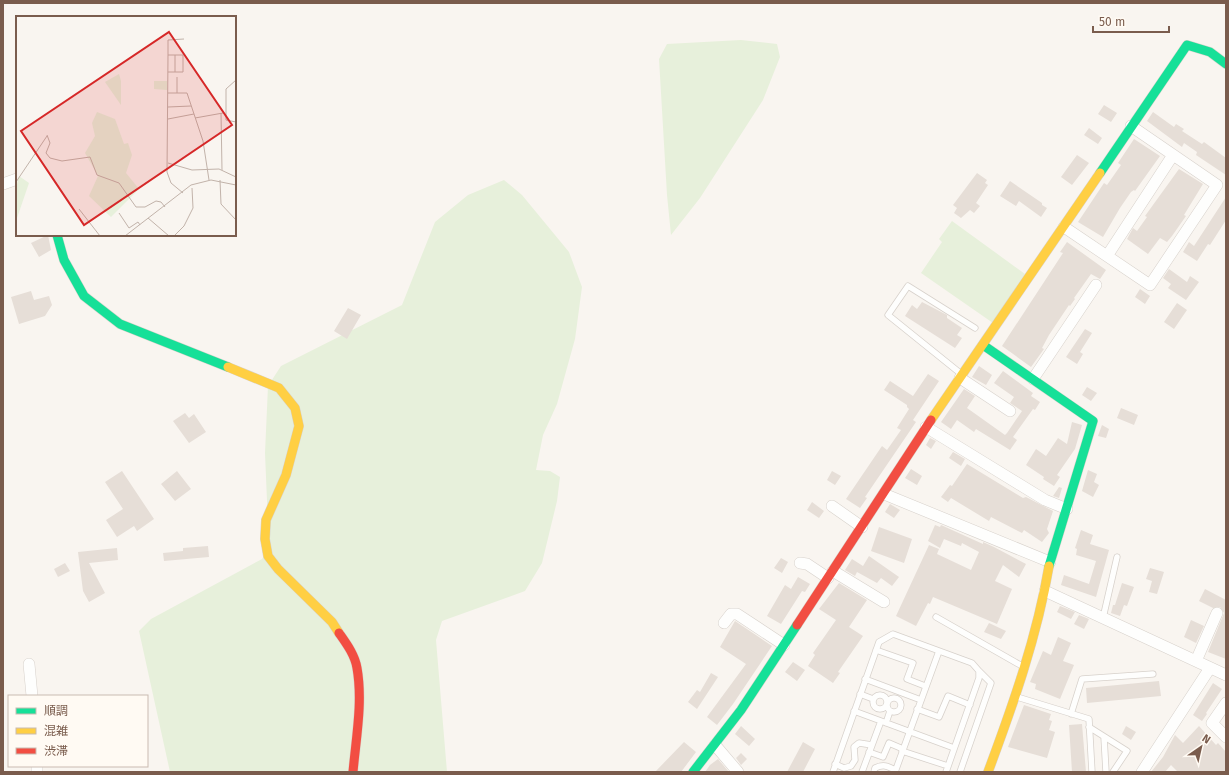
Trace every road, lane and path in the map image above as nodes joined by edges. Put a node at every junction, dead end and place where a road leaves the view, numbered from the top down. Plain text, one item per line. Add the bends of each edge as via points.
1 (1226, 64) edge
2 (1131, 126) junction
3 (1173, 155) junction
4 (16, 179) edge
5 (3, 184) edge
6 (1064, 227) junction
7 (57, 236) edge
8 (1107, 256) junction
9 (1096, 285) dead end
10 (976, 328) dead end
11 (983, 345) junction
12 (961, 377) junction
13 (1033, 379) junction
14 (1010, 411) dead end
15 (926, 427) junction
16 (884, 494) junction
17 (832, 506) dead end
18 (1068, 509) junction
19 (862, 527) junction
20 (1117, 557) dead end
21 (1050, 562) junction
22 (800, 563) dead end
23 (831, 574) junction
24 (1044, 590) junction
25 (884, 602) dead end
26 (1217, 613) dead end
27 (936, 617) dead end
28 (1103, 618) junction
29 (724, 623) dead end
30 (784, 645) junction
31 (876, 650) junction
32 (938, 651) junction
33 (1196, 661) junction
34 (29, 664) dead end
35 (1024, 667) junction
36 (1210, 668) junction
37 (979, 670) junction
38 (1154, 674) dead end
39 (1226, 675) edge
40 (865, 679) junction
41 (926, 686) junction
42 (860, 694) junction
43 (32, 695) edge
44 (1016, 696) junction
45 (873, 699) junction
46 (920, 700) junction
47 (1226, 703) edge
48 (887, 704) junction
49 (970, 705) junction
50 (917, 709) junction
51 (854, 711) junction
52 (890, 711) junction
53 (1072, 714) junction
54 (884, 722) junction
55 (1089, 727) junction
56 (909, 732) junction
57 (1104, 737) junction
58 (1226, 737) edge
59 (715, 744) junction
60 (872, 745) junction
61 (954, 748) junction
62 (903, 750) junction
63 (869, 752) junction
64 (835, 764) junction
65 (947, 769) edge
66 (895, 771) edge
67 (353, 772) edge
68 (693, 772) edge
69 (738, 772) edge
70 (833, 772) edge
71 (862, 772) edge
72 (874, 772) edge
73 (960, 772) edge
74 (988, 772) edge
75 (1092, 772) edge
76 (1106, 772) edge
77 (1113, 772) edge
78 (1142, 772) edge

1 - 2 street via 1210,52 1188,45
2 - 3 street
2 - 6 street
3 - 8 street
3 - 8 street via 1217,185 1150,285
4 - 5 street
6 - 8 street
6 - 11 street
7 - 67 street via 64,260 84,296 120,324 279,388 295,408 300,426 286,475 266,520 265,539 268,556 332,622 349,648 357,667 359,704
9 - 13 street
10 - 12 lane via 908,286 888,315
11 - 12 street
11 - 13 street
12 - 14 street
12 - 15 street
13 - 18 street via 1093,421
15 - 16 street
15 - 18 street via 1045,500
16 - 19 street
16 - 21 street
17 - 19 street
18 - 21 street
19 - 23 street
20 - 28 lane
21 - 24 street
22 - 23 street
23 - 25 street
23 - 30 street
24 - 28 street
24 - 35 street
26 - 33 street
27 - 35 lane
28 - 33 street
29 - 30 street via 731,614 737,614
30 - 59 street
31 - 32 lane via 879,642 893,634
31 - 40 lane
31 - 41 lane via 913,663 907,679
32 - 37 lane via 972,663
32 - 41 lane
33 - 36 street
34 - 43 street
35 - 44 street
36 - 39 street
36 - 78 street
37 - 49 lane
37 - 73 lane via 991,683
38 - 53 lane via 1082,679
40 - 42 lane
40 - 46 lane
41 - 46 lane
42 - 45 lane
42 - 51 lane
44 - 53 lane
44 - 74 street
45 - 48 lane via 874,705 878,708 884,708
45 - 48 lane via 877,695 884,695
46 - 50 lane
47 - 58 street via 1212,723
48 - 52 lane
48 - 52 lane via 893,698 900,703 899,710
49 - 50 lane via 948,696 940,717
49 - 61 lane
50 - 56 lane
51 - 54 lane
51 - 64 lane
52 - 54 lane
53 - 55 lane via 1089,719
54 - 56 lane
54 - 60 lane
55 - 57 lane
55 - 75 lane
56 - 61 lane
56 - 62 lane
57 - 76 lane
57 - 77 lane via 1127,751
59 - 68 street
59 - 69 street
60 - 63 lane
60 - 64 lane via 859,743 854,747 855,760 851,766 844,768
61 - 65 lane
62 - 63 lane via 889,743 883,757
62 - 65 lane
62 - 66 lane
63 - 71 lane
64 - 70 lane
66 - 72 lane via 886,765 875,768

